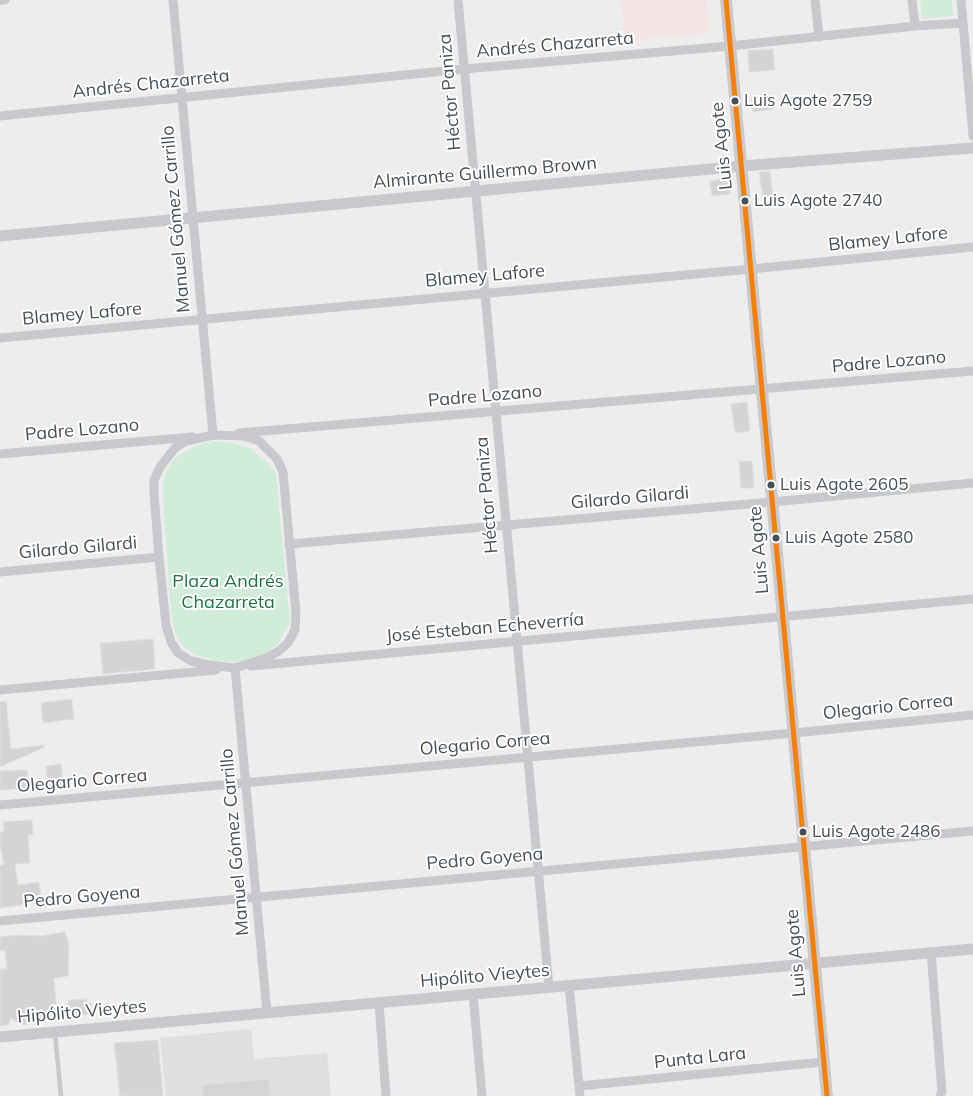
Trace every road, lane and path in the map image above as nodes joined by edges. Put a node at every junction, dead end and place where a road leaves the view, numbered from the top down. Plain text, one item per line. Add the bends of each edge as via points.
1 (0, 0) edge
2 (5, 0) edge
3 (173, 0) edge
4 (458, 0) edge
5 (726, 0) edge
6 (815, 0) edge
7 (912, 0) edge
8 (961, 0) edge
9 (963, 23) junction
10 (915, 26) junction
11 (819, 37) junction
12 (730, 46) junction
13 (464, 69) junction
14 (181, 98) junction
15 (0, 116) edge
16 (973, 136) edge
17 (973, 148) edge
18 (742, 166) junction
19 (476, 191) junction
20 (193, 219) junction
21 (0, 236) edge
22 (973, 247) edge
23 (751, 269) junction
24 (485, 292) junction
25 (202, 319) junction
26 (0, 338) edge
27 (973, 371) edge
28 (761, 389) junction
29 (496, 411) junction
30 (213, 435) junction
31 (0, 454) edge
32 (973, 483) edge
33 (772, 502) junction
34 (506, 524) junction
35 (290, 544) junction
36 (159, 557) junction
37 (0, 572) edge
38 (973, 599) edge
39 (782, 617) junction
40 (517, 642) junction
41 (235, 668) junction
42 (0, 690) edge
43 (973, 715) edge
44 (794, 733) junction
45 (528, 757) junction
46 (246, 782) junction
47 (0, 805) edge
48 (973, 830) edge
49 (804, 846) junction
50 (538, 871) junction
51 (256, 897) junction
52 (0, 921) edge
53 (973, 948) edge
54 (931, 952) junction
55 (814, 963) junction
56 (569, 985) junction
57 (549, 988) junction
58 (473, 994) junction
59 (379, 1003) junction
60 (267, 1013) junction
61 (55, 1032) junction
62 (0, 1037) edge
63 (823, 1062) junction
64 (579, 1086) junction
65 (61, 1096) edge
66 (386, 1096) edge
67 (482, 1096) edge
68 (580, 1096) edge
69 (827, 1096) edge
70 (940, 1096) edge

1 - 2 street
3 - 14 street, Manuel Gómez Carrillo
4 - 13 street, Héctor Paniza
5 - 12 main road, Luis Agote
6 - 11 street
7 - 10 street
8 - 9 street
9 - 10 street, Andrés Chazarreta
9 - 16 street
10 - 11 street, Andrés Chazarreta
11 - 12 street, Andrés Chazarreta
12 - 13 street, Andrés Chazarreta
12 - 18 main road, Luis Agote
13 - 14 street, Andrés Chazarreta
13 - 19 street, Héctor Paniza
14 - 15 street, Andrés Chazarreta
14 - 20 street, Manuel Gómez Carrillo
17 - 18 street, Almirante Guillermo Brown
18 - 19 street, Almirante Guillermo Brown
18 - 23 main road, Luis Agote
19 - 20 street, Almirante Guillermo Brown
19 - 24 street, Héctor Paniza
20 - 21 street, Almirante Guillermo Brown
20 - 25 street, Manuel Gómez Carrillo
22 - 23 street, Blamey Lafore
23 - 24 street, Blamey Lafore
23 - 28 main road, Luis Agote
24 - 25 street, Blamey Lafore
24 - 29 street, Héctor Paniza
25 - 26 street, Blamey Lafore
25 - 30 street, Manuel Gómez Carrillo
27 - 28 street, Padre Lozano
28 - 29 street, Padre Lozano
28 - 33 main road, Luis Agote
29 - 30 street, Padre Lozano
29 - 34 street, Héctor Paniza
30 - 31 street, Padre Lozano
30 - 35 street via 244,436 259,441 277,459 283,472
30 - 36 street via 186,441 175,448 154,480
32 - 33 street, Gilardo Gilardi
33 - 34 street, Gilardo Gilardi
33 - 39 main road, Luis Agote
34 - 35 street, Gilardo Gilardi
34 - 40 street, Héctor Paniza
35 - 41 street via 295,630 280,651
36 - 37 street, Gilardo Gilardi
36 - 41 street via 166,625 178,653 191,661
38 - 39 street, José Esteban Echeverría
39 - 40 street, José Esteban Echeverría
39 - 44 main road, Luis Agote
40 - 41 street, José Esteban Echeverría
40 - 45 street, Héctor Paniza
41 - 42 street, José Esteban Echeverría
41 - 46 street, Manuel Gómez Carrillo
43 - 44 street, Olegario Correa
44 - 45 street, Olegario Correa
44 - 49 main road, Luis Agote
45 - 46 street, Olegario Correa
45 - 50 street, Héctor Paniza
46 - 47 street, Olegario Correa
46 - 51 street, Manuel Gómez Carrillo
48 - 49 street, Pedro Goyena
49 - 50 street, Pedro Goyena
49 - 55 main road, Luis Agote
50 - 51 street, Pedro Goyena
50 - 57 street, Héctor Paniza
51 - 52 street, Pedro Goyena
51 - 60 street, Manuel Gómez Carrillo
53 - 54 street, Hipólito Vieytes
54 - 55 street, Hipólito Vieytes
54 - 70 street
55 - 56 street, Hipólito Vieytes
55 - 63 main road, Luis Agote
56 - 57 street, Hipólito Vieytes
56 - 64 street
57 - 58 street, Hipólito Vieytes
58 - 59 street, Hipólito Vieytes
58 - 67 street
59 - 60 street, Hipólito Vieytes
59 - 66 street
60 - 61 street, Hipólito Vieytes
61 - 62 street, Hipólito Vieytes
61 - 65 lane
63 - 64 street, Punta Lara
63 - 69 main road, Luis Agote
64 - 68 street

